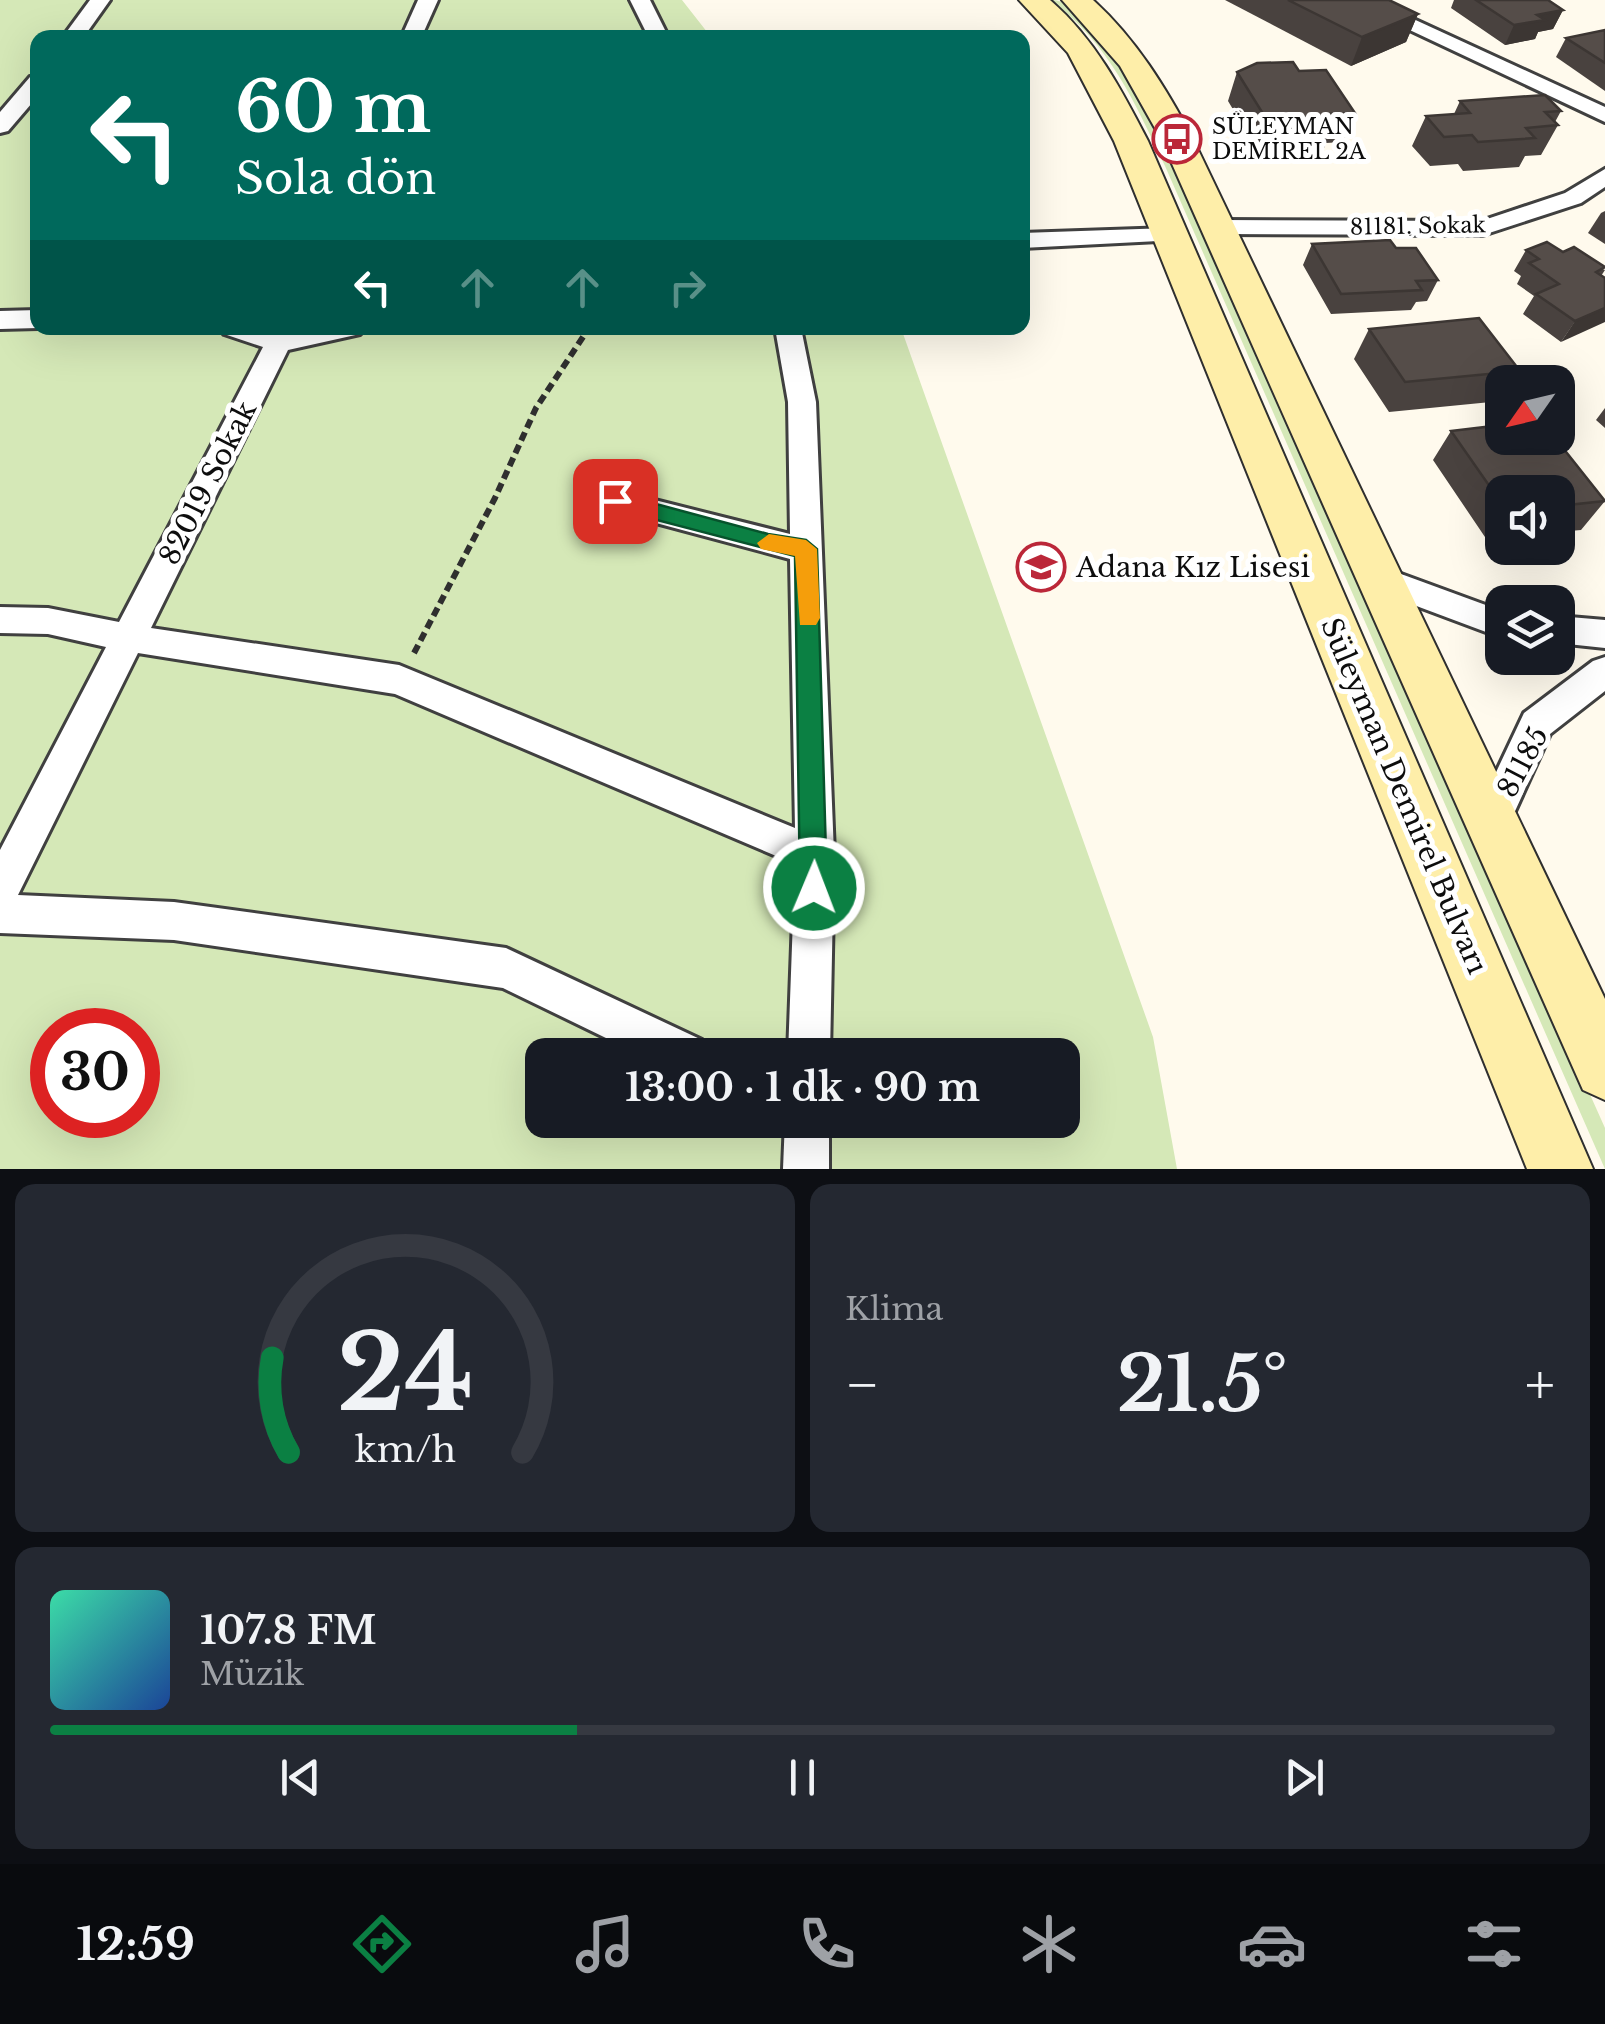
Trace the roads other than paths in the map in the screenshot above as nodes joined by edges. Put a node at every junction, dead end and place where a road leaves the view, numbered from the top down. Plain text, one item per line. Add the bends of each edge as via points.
1 (100, 0) edge
2 (428, 0) edge
3 (640, 0) edge
4 (1033, 0) edge
5 (1076, 0) edge
6 (1356, 0) edge
7 (78, 30) edge
8 (415, 30) edge
9 (654, 30) edge
10 (30, 91) edge
11 (1605, 116) edge
12 (0, 126) edge
13 (1605, 176) edge
14 (1220, 227) junction
15 (1169, 235) junction
16 (1030, 241) edge
17 (30, 319) edge
18 (0, 320) edge
19 (283, 335) edge
20 (789, 335) edge
21 (615, 501) dead end
22 (806, 549) junction
23 (1382, 580) junction
24 (1485, 619) edge
25 (0, 620) edge
26 (1575, 631) edge
27 (1605, 634) edge
28 (128, 638) junction
29 (1605, 671) edge
30 (1492, 820) junction
31 (814, 854) junction
32 (0, 890) edge
33 (0, 914) edge
34 (652, 1038) edge
35 (809, 1038) edge
36 (1605, 1068) edge
37 (807, 1138) edge
38 (806, 1169) edge
39 (1560, 1169) edge

1 - 7 street
2 - 8 street
3 - 9 street
4 - 15 main road, Süleyman Demirel Bulvarı via 1071,32 1099,75
5 - 14 main road via 1110,29 1142,72
6 - 11 street
10 - 12 street
13 - 14 street, 81181. Sokak via 1573,198 1484,228
14 - 23 main road
15 - 16 street
15 - 39 main road, Süleyman Demirel Bulvarı
17 - 18 street
19 - 28 street, 82019 Sokak
20 - 22 street via 802,402
21 - 22 street
22 - 31 street
23 - 24 street
23 - 30 main road
25 - 28 street via 48,621
26 - 27 street
28 - 31 street via 399,680
28 - 32 street, 82019 Sokak
29 - 30 street, 81185 via 1537,724
30 - 36 main road
31 - 35 street
33 - 34 street via 174,920 506,968
37 - 38 street

